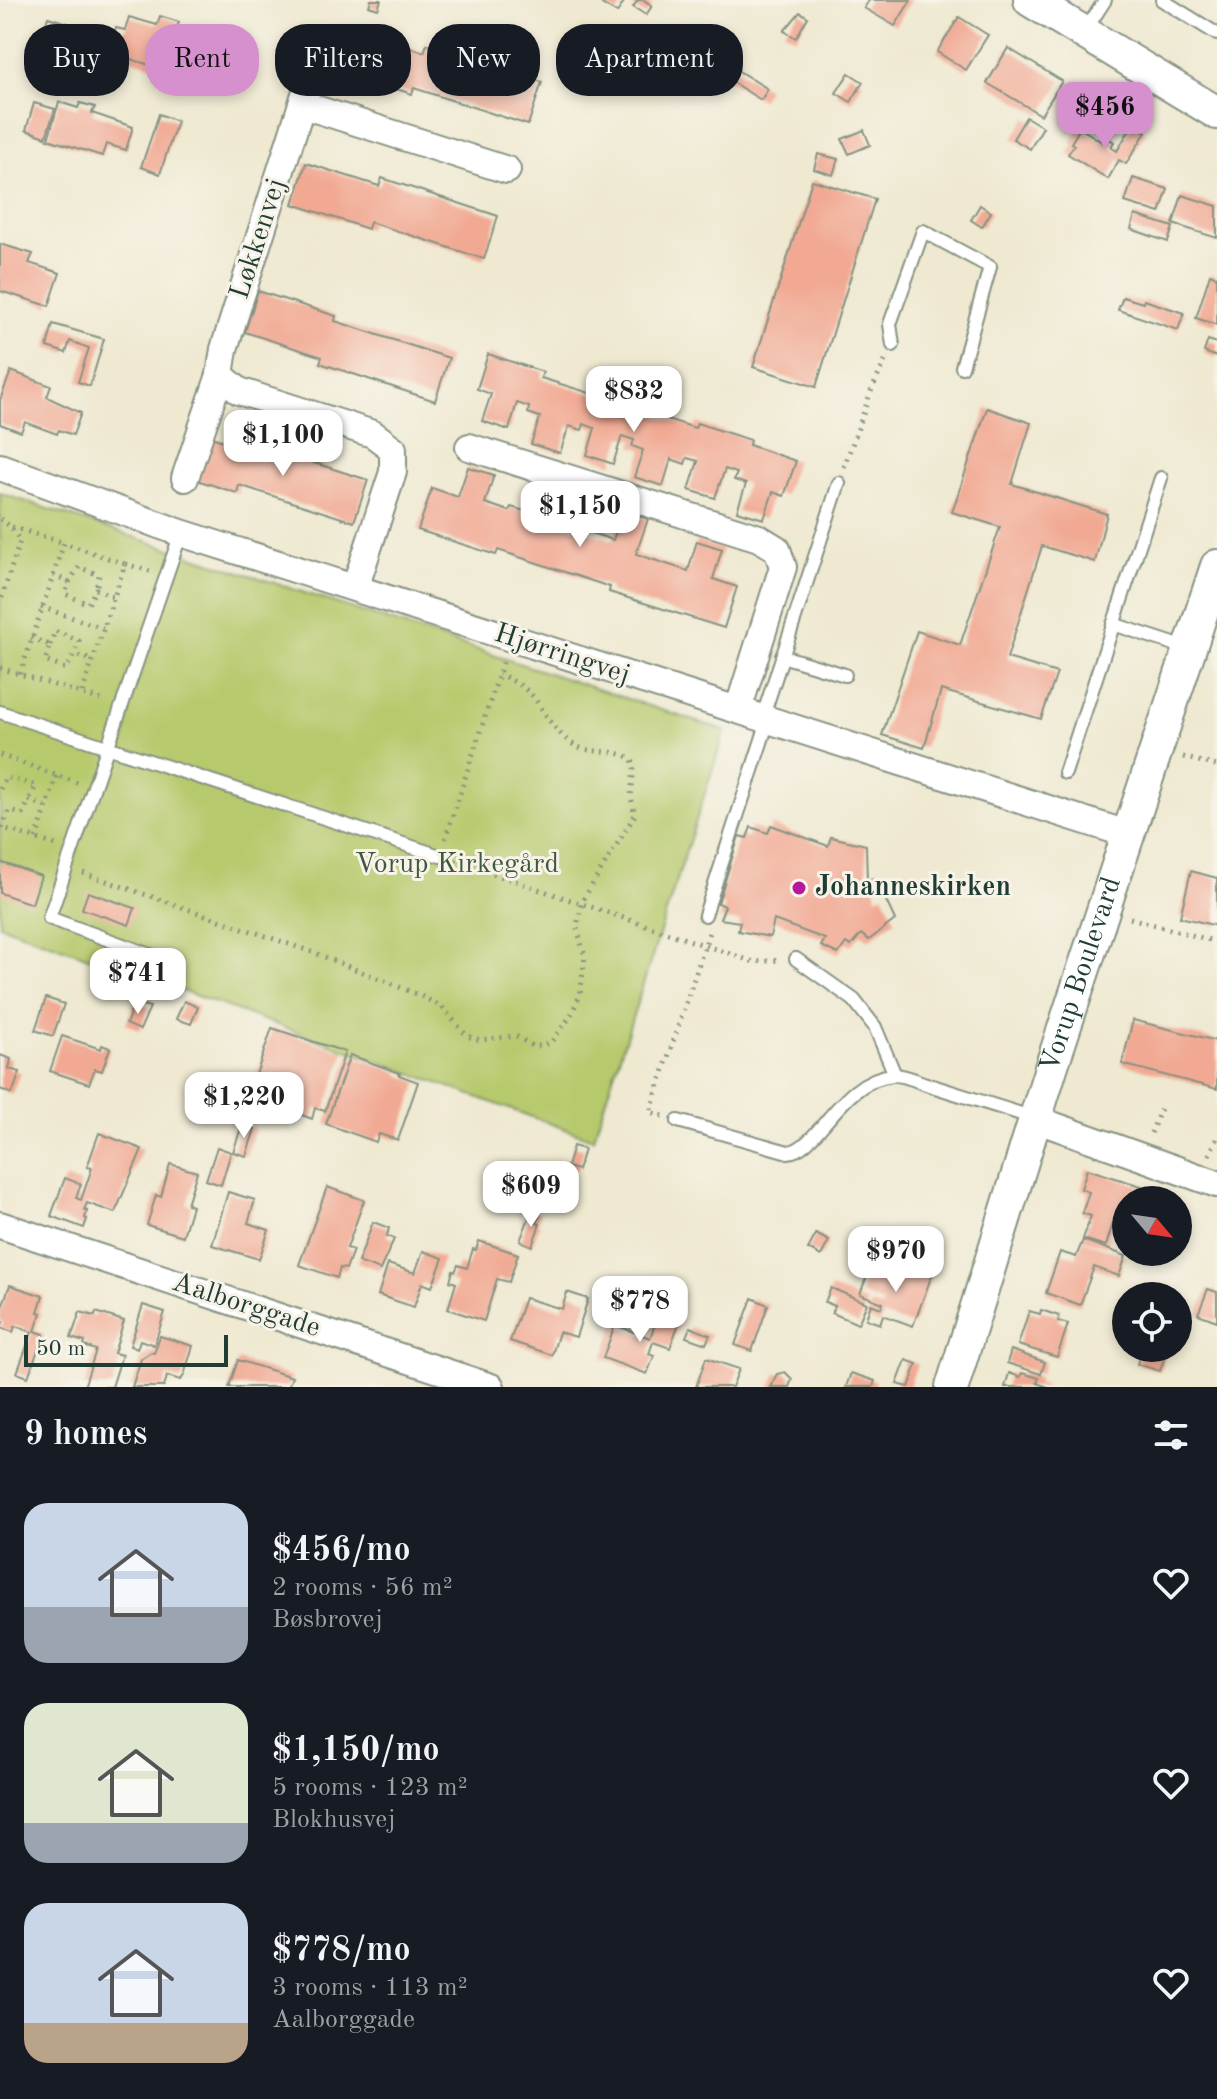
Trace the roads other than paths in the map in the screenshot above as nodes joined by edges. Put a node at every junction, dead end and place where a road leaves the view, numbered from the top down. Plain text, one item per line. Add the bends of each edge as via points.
1 (1030, 0) edge
2 (1105, 0) edge
3 (1162, 0) edge
4 (1084, 33) junction
5 (1217, 34) edge
6 (306, 96) edge
7 (303, 105) junction
8 (1217, 113) edge
9 (507, 170) dead end
10 (893, 345) road end
11 (962, 367) dead end
12 (220, 375) junction
13 (469, 447) dead end
14 (0, 467) edge
15 (185, 478) dead end
16 (1161, 478) dead end
17 (839, 483) road end
18 (181, 533) junction
19 (1217, 566) edge
20 (355, 588) junction
21 (1113, 624) junction
22 (1189, 649) junction
23 (782, 656) junction
24 (845, 675) dead end
25 (0, 712) edge
26 (756, 717) junction
27 (108, 747) junction
28 (1065, 773) dead end
29 (1127, 834) junction
30 (440, 856) road end
31 (705, 915) dead end
32 (153, 956) dead end
33 (796, 959) road end
34 (895, 1075) junction
35 (1035, 1119) junction
36 (678, 1121) road end
37 (1217, 1184) edge
38 (0, 1225) edge
39 (491, 1387) edge
40 (952, 1387) edge

1 - 4 street
2 - 4 lane
3 - 5 lane
4 - 8 street
6 - 7 street, Løkkenvej
7 - 9 street
7 - 12 street, Løkkenvej
10 - 11 lane via 890,324 923,231 990,267
12 - 15 street, Løkkenvej
12 - 20 street via 239,391 373,434 393,449 393,472
13 - 26 street via 759,538 777,549 783,567
14 - 18 street, Hjørringvej
16 - 21 lane
17 - 23 lane
18 - 20 street, Hjørringvej
18 - 27 lane
19 - 22 street, Vorup Boulevard
20 - 26 street, Hjørringvej
21 - 22 lane
21 - 28 lane
22 - 29 street, Vorup Boulevard
23 - 24 lane
23 - 26 lane
25 - 27 lane
26 - 29 street, Hjørringvej
26 - 31 lane
27 - 30 lane
27 - 32 lane via 49,918
29 - 35 street, Vorup Boulevard
33 - 34 lane via 854,1000 875,1027
34 - 35 lane
34 - 36 lane via 867,1083 848,1096 797,1152
35 - 37 street
35 - 40 street, Vorup Boulevard
38 - 39 street, Aalborggade

